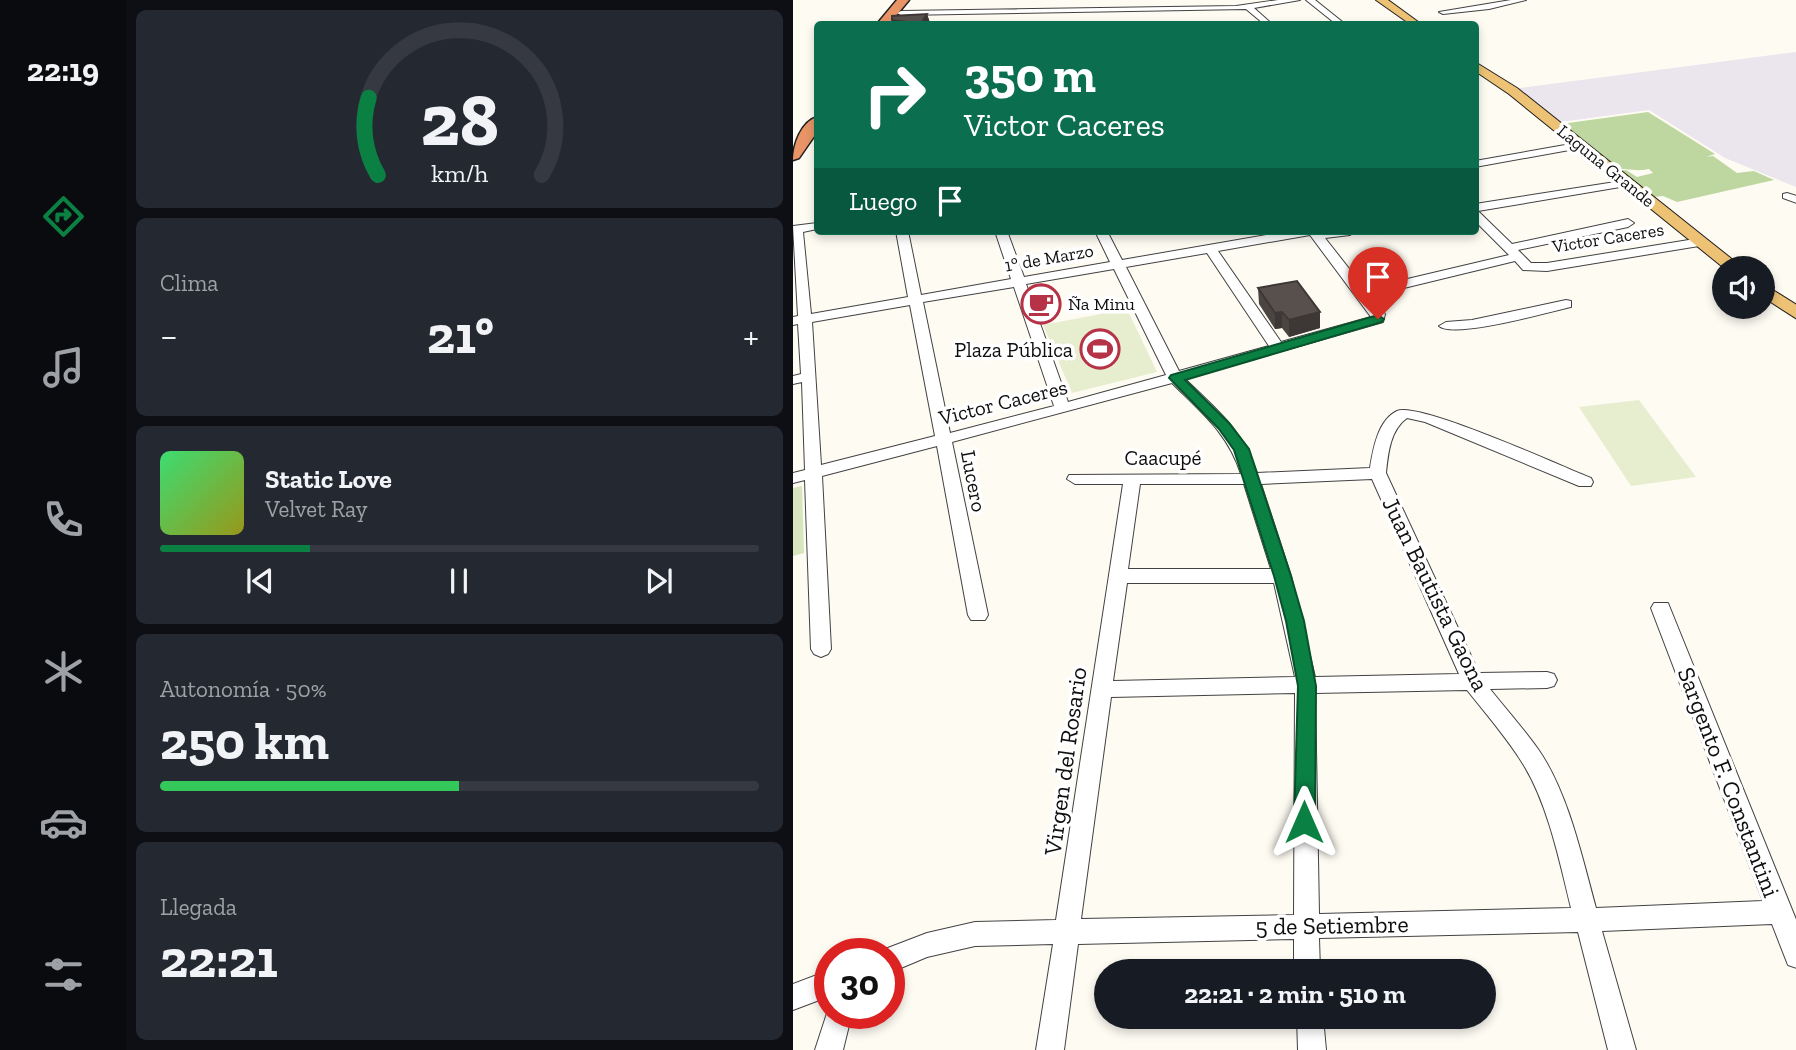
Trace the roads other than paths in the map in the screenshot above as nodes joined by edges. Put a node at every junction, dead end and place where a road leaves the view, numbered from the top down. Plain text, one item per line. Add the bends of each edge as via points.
1 (910, 0) edge
2 (1135, 0) edge
3 (1296, 0) edge
4 (1310, 0) edge
5 (1381, 0) edge
6 (1449, 0) edge
7 (1517, 0) edge
8 (980, 1) edge
9 (1236, 4) edge
10 (902, 6) edge
11 (1248, 7) junction
12 (1465, 9) junction
13 (925, 10) dead end
14 (976, 12) junction
15 (1443, 12) dead end
16 (1132, 14) junction
17 (1484, 20) dead end
18 (886, 21) edge
19 (971, 21) edge
20 (1264, 21) edge
21 (1337, 21) edge
22 (1412, 21) edge
23 (1479, 68) edge
24 (814, 112) edge
25 (814, 126) edge
26 (793, 139) edge
27 (1582, 145) junction
28 (793, 155) edge
29 (1479, 163) edge
30 (1628, 183) junction
31 (1479, 207) edge
32 (1479, 218) edge
33 (1628, 223) dead end
34 (814, 227) edge
35 (795, 230) edge
36 (903, 235) edge
37 (1002, 235) edge
38 (1103, 235) edge
39 (1299, 235) edge
40 (1315, 235) edge
41 (1701, 242) junction
42 (1210, 248) junction
43 (1513, 253) junction
44 (1719, 256) edge
45 (1118, 264) junction
46 (1017, 282) junction
47 (1361, 294) junction
48 (1775, 298) edge
49 (916, 299) junction
50 (1566, 304) dead end
51 (1796, 313) edge
52 (800, 320) edge
53 (1446, 326) dead end
54 (1278, 348) junction
55 (811, 376) junction
56 (1175, 378) junction
57 (793, 380) edge
58 (1063, 409) junction
59 (944, 439) junction
60 (812, 473) junction
61 (1378, 473) junction
62 (793, 478) edge
63 (1075, 479) dead end
64 (1253, 479) junction
65 (1132, 480) junction
66 (1585, 482) dead end
67 (1119, 576) junction
68 (1282, 576) junction
69 (1661, 608) dead end
70 (979, 615) dead end
71 (821, 649) dead end
72 (1547, 680) dead end
73 (1473, 682) junction
74 (1307, 686) junction
75 (1102, 689) junction
76 (1779, 912) junction
77 (1585, 920) junction
78 (1307, 925) junction
79 (1067, 931) junction
80 (905, 954) edge
81 (1796, 956) edge
82 (1307, 959) edge
83 (814, 989) edge
84 (793, 997) edge
85 (835, 1029) edge
86 (1311, 1029) edge
87 (829, 1050) edge
88 (1050, 1050) edge
89 (1312, 1050) edge
90 (1622, 1050) edge

1 - 10 highway
2 - 16 street
3 - 11 street
4 - 21 street
5 - 22 main road
6 - 12 street
7 - 12 street
8 - 13 street via 969,9
8 - 14 street
9 - 11 street
9 - 16 street via 1198,13
10 - 14 street
10 - 18 highway
11 - 20 street
12 - 15 street
12 - 17 street
14 - 16 street
14 - 19 street
23 - 27 main road, Laguna Grande
24 - 26 highway
25 - 28 highway
27 - 29 street
27 - 30 main road, Laguna Grande
30 - 31 street
30 - 41 main road, Laguna Grande
32 - 43 street
33 - 43 street
34 - 35 street
35 - 52 street
36 - 49 street, Lucero
37 - 46 street
38 - 45 street
39 - 42 street, 1° de Marzo
40 - 47 street
41 - 43 street, Victor Caceres via 1538,268 1528,267
41 - 44 main road, Laguna Grande
42 - 45 street, 1° de Marzo
42 - 54 street
43 - 47 street
45 - 46 street, 1° de Marzo
45 - 56 street
46 - 49 street, 1° de Marzo
46 - 58 street
47 - 54 street, Victor Caceres via 1378,319
48 - 51 main road
49 - 52 street, 1° de Marzo
49 - 59 street, Lucero
50 - 53 street
52 - 55 street
54 - 56 street, Victor Caceres
55 - 57 street
55 - 60 street
56 - 58 street, Victor Caceres
56 - 64 street via 1224,426 1241,449
58 - 59 street, Victor Caceres
59 - 60 street, Victor Caceres
59 - 70 street, Lucero
60 - 62 street, Victor Caceres
60 - 71 street
61 - 64 street, Caacupé
61 - 66 street, Juan Bautista Gaona via 1393,421 1405,413
61 - 73 street, Juan Bautista Gaona
63 - 65 street, Caacupé
64 - 65 street, Caacupé
64 - 68 street
65 - 67 street, Virgen del Rosario
67 - 68 street
67 - 75 street, Virgen del Rosario
68 - 74 street
69 - 76 street, Sargento F. Constantini
72 - 73 street
73 - 74 street
73 - 77 street, Juan Bautista Gaona via 1539,770 1569,854
74 - 75 street
74 - 78 street
75 - 79 street, Virgen del Rosario
76 - 77 street, 5 de Setiembre
76 - 81 street, Sargento F. Constantini
77 - 78 street, 5 de Setiembre
77 - 90 street, Juan Bautista Gaona
78 - 79 street, 5 de Setiembre
78 - 82 street
79 - 80 street, 5 de Setiembre via 975,934
79 - 88 street, Virgen del Rosario
83 - 84 street
85 - 87 street
86 - 89 street

